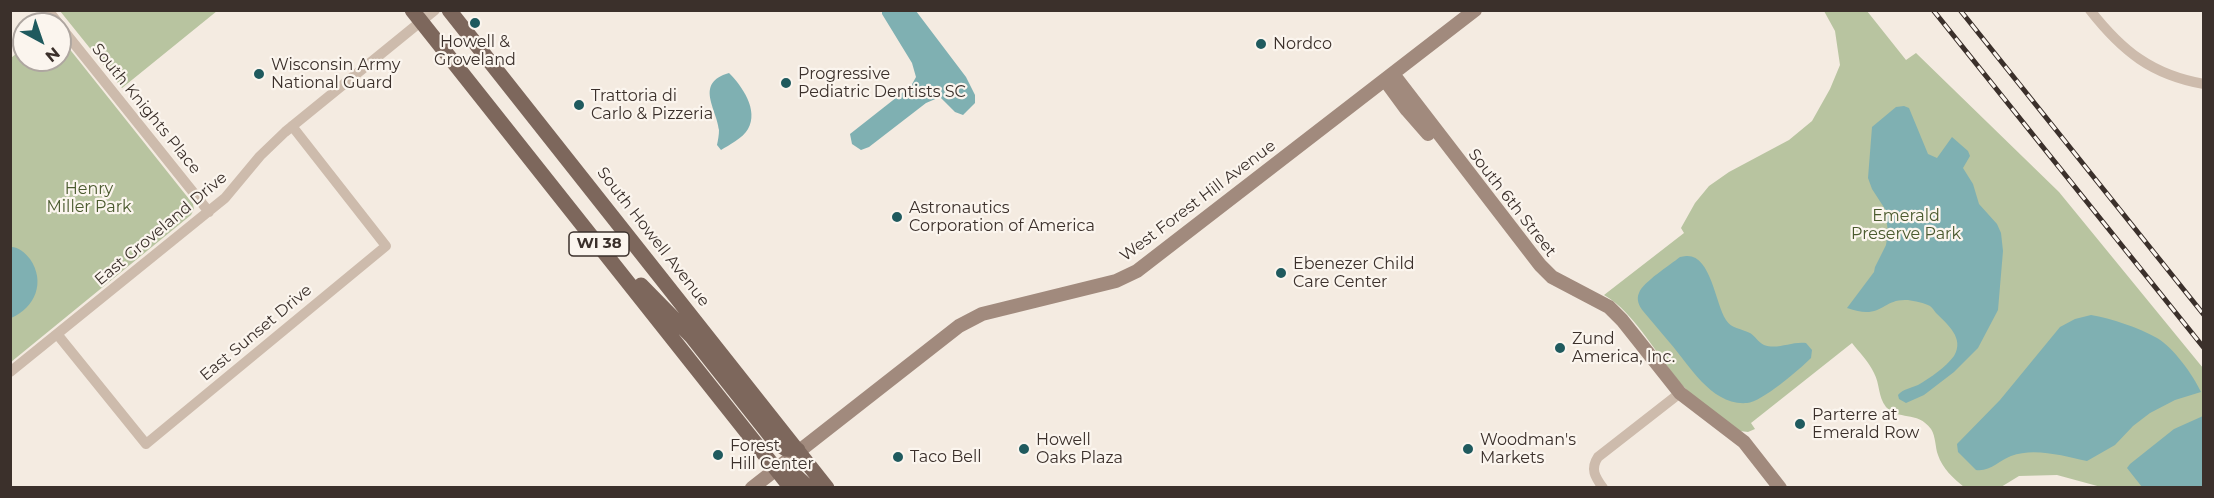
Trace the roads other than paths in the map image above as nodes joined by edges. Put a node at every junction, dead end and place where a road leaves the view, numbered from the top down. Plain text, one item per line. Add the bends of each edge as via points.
1 (435, 10) edge
2 (449, 10) edge
3 (1475, 10) edge
4 (2090, 10) edge
5 (417, 16) edge
6 (72, 41) edge
7 (1389, 77) junction
8 (2204, 84) edge
9 (292, 126) junction
10 (209, 212) junction
11 (600, 245) junction
12 (57, 334) junction
13 (10, 372) edge
14 (1680, 393) junction
15 (798, 450) junction
16 (775, 468) junction
17 (752, 488) edge
18 (790, 488) edge
19 (809, 488) edge
20 (827, 488) edge
21 (1603, 488) edge
22 (1780, 488) edge

1 - 5 street, East Groveland Drive
2 - 15 main road, South Howell Avenue / WI 38
3 - 7 street, West Forest Hill Avenue
4 - 8 street via 2111,36 2146,65 2171,77
5 - 9 street, East Groveland Drive
5 - 11 main road, WI 38
6 - 10 street, South Knights Place
7 - 14 street, South 6th Street via 1426,133 1453,155 1539,265 1565,285 1609,307
7 - 15 street, West Forest Hill Avenue via 1137,271 1116,281 971,319
9 - 10 street, East Groveland Drive
9 - 12 street, East Sunset Drive via 386,246 146,444
10 - 12 street, East Groveland Drive
11 - 15 main road via 692,337 776,443
11 - 16 main road, WI 38
12 - 13 street, East Groveland Drive
14 - 21 street via 1598,457 1593,473
14 - 22 street, South 6th Street via 1744,442
15 - 16 street, West Forest Hill Avenue
15 - 20 main road, South Howell Avenue / WI 38
16 - 17 street, West Forest Hill Avenue
16 - 18 main road, WI 38
16 - 19 main road via 795,475

